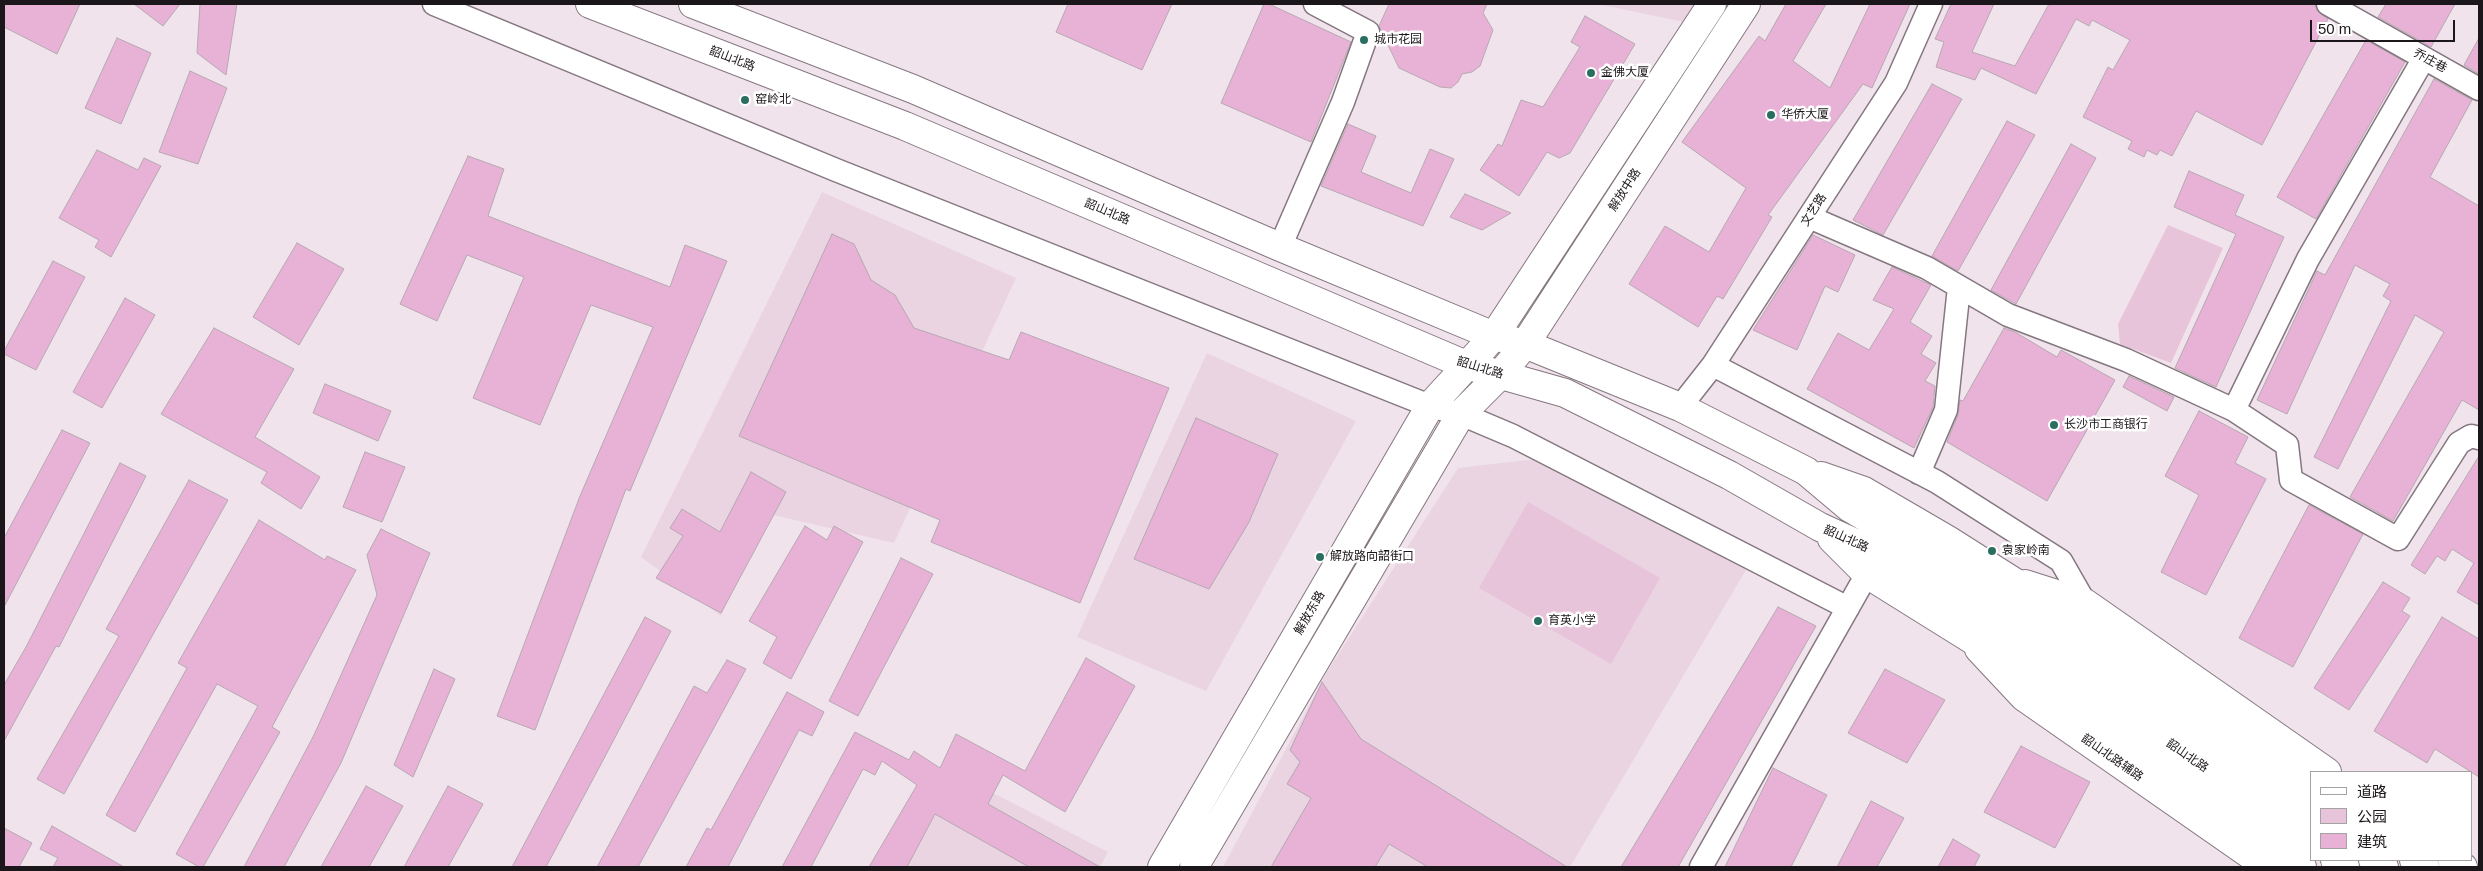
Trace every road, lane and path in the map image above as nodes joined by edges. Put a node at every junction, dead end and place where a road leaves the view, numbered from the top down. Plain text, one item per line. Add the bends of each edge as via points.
1 (434, 4) edge
2 (590, 4) edge
3 (693, 4) edge
4 (1315, 4) edge
5 (1712, 4) edge
6 (1746, 4) edge
7 (1931, 4) edge
8 (2328, 4) edge
9 (2424, 58) junction
10 (2479, 89) edge
11 (1809, 217) junction
12 (1280, 247) junction
13 (1959, 287) junction
14 (1494, 336) junction
15 (1525, 344) junction
16 (1466, 365) junction
17 (1713, 365) junction
18 (1501, 374) junction
19 (1430, 406) junction
20 (1680, 407) junction
21 (2234, 410) junction
22 (1461, 414) junction
23 (2479, 438) edge
24 (1806, 471) junction
25 (1919, 473) junction
26 (1820, 527) junction
27 (1868, 574) junction
28 (1848, 608) junction
29 (2080, 611) junction
30 (1968, 637) junction
31 (2325, 771) edge
32 (2310, 785) edge
33 (2310, 815) edge
34 (2310, 843) edge
35 (1162, 867) edge
36 (1194, 867) edge
37 (1701, 867) edge
38 (2268, 867) edge
39 (2302, 867) edge

1 - 19 street via 836,170
2 - 16 main road, 韶山北路 via 905,126
3 - 12 main road, 韶山北路 via 913,88
4 - 12 street via 1368,32 1343,102
5 - 14 main road
6 - 15 main road, 解放中路
7 - 11 street, 文艺路 via 1896,83
8 - 9 street, 乔庄巷
9 - 10 street, 乔庄巷
9 - 21 street via 2308,259
11 - 13 street via 1927,268
11 - 17 street, 文艺路
12 - 14 main road, 韶山北路
13 - 21 street via 2008,315 2126,360
13 - 25 street via 1946,410
14 - 15 main road, 韶山北路
14 - 16 main road
15 - 18 main road, 解放中路
15 - 20 main road, 韶山北路
16 - 18 main road, 韶山北路
16 - 19 main road, 解放东路
17 - 20 street, 文艺路
17 - 25 street
18 - 22 main road
18 - 26 main road, 韶山北路 via 1565,394 1729,475
19 - 22 street
19 - 35 main road, 解放东路
20 - 24 main road, 韶山北路
21 - 23 street via 2287,444 2291,480 2398,539 2459,443 2471,436
22 - 28 street via 1513,436
22 - 36 main road
24 - 29 main road via 1864,490 2009,579
24 - 33 main road, 韶山北路 via 1850,508 2063,640
25 - 29 street via 2061,561
26 - 27 main road
26 - 34 main road, 韶山北路 via 1879,554 2049,660
27 - 28 street
27 - 30 main road
28 - 37 street
29 - 31 main road
29 - 32 main road
30 - 38 main road, 韶山北路辅路 via 2024,697
30 - 39 main road via 2037,680

